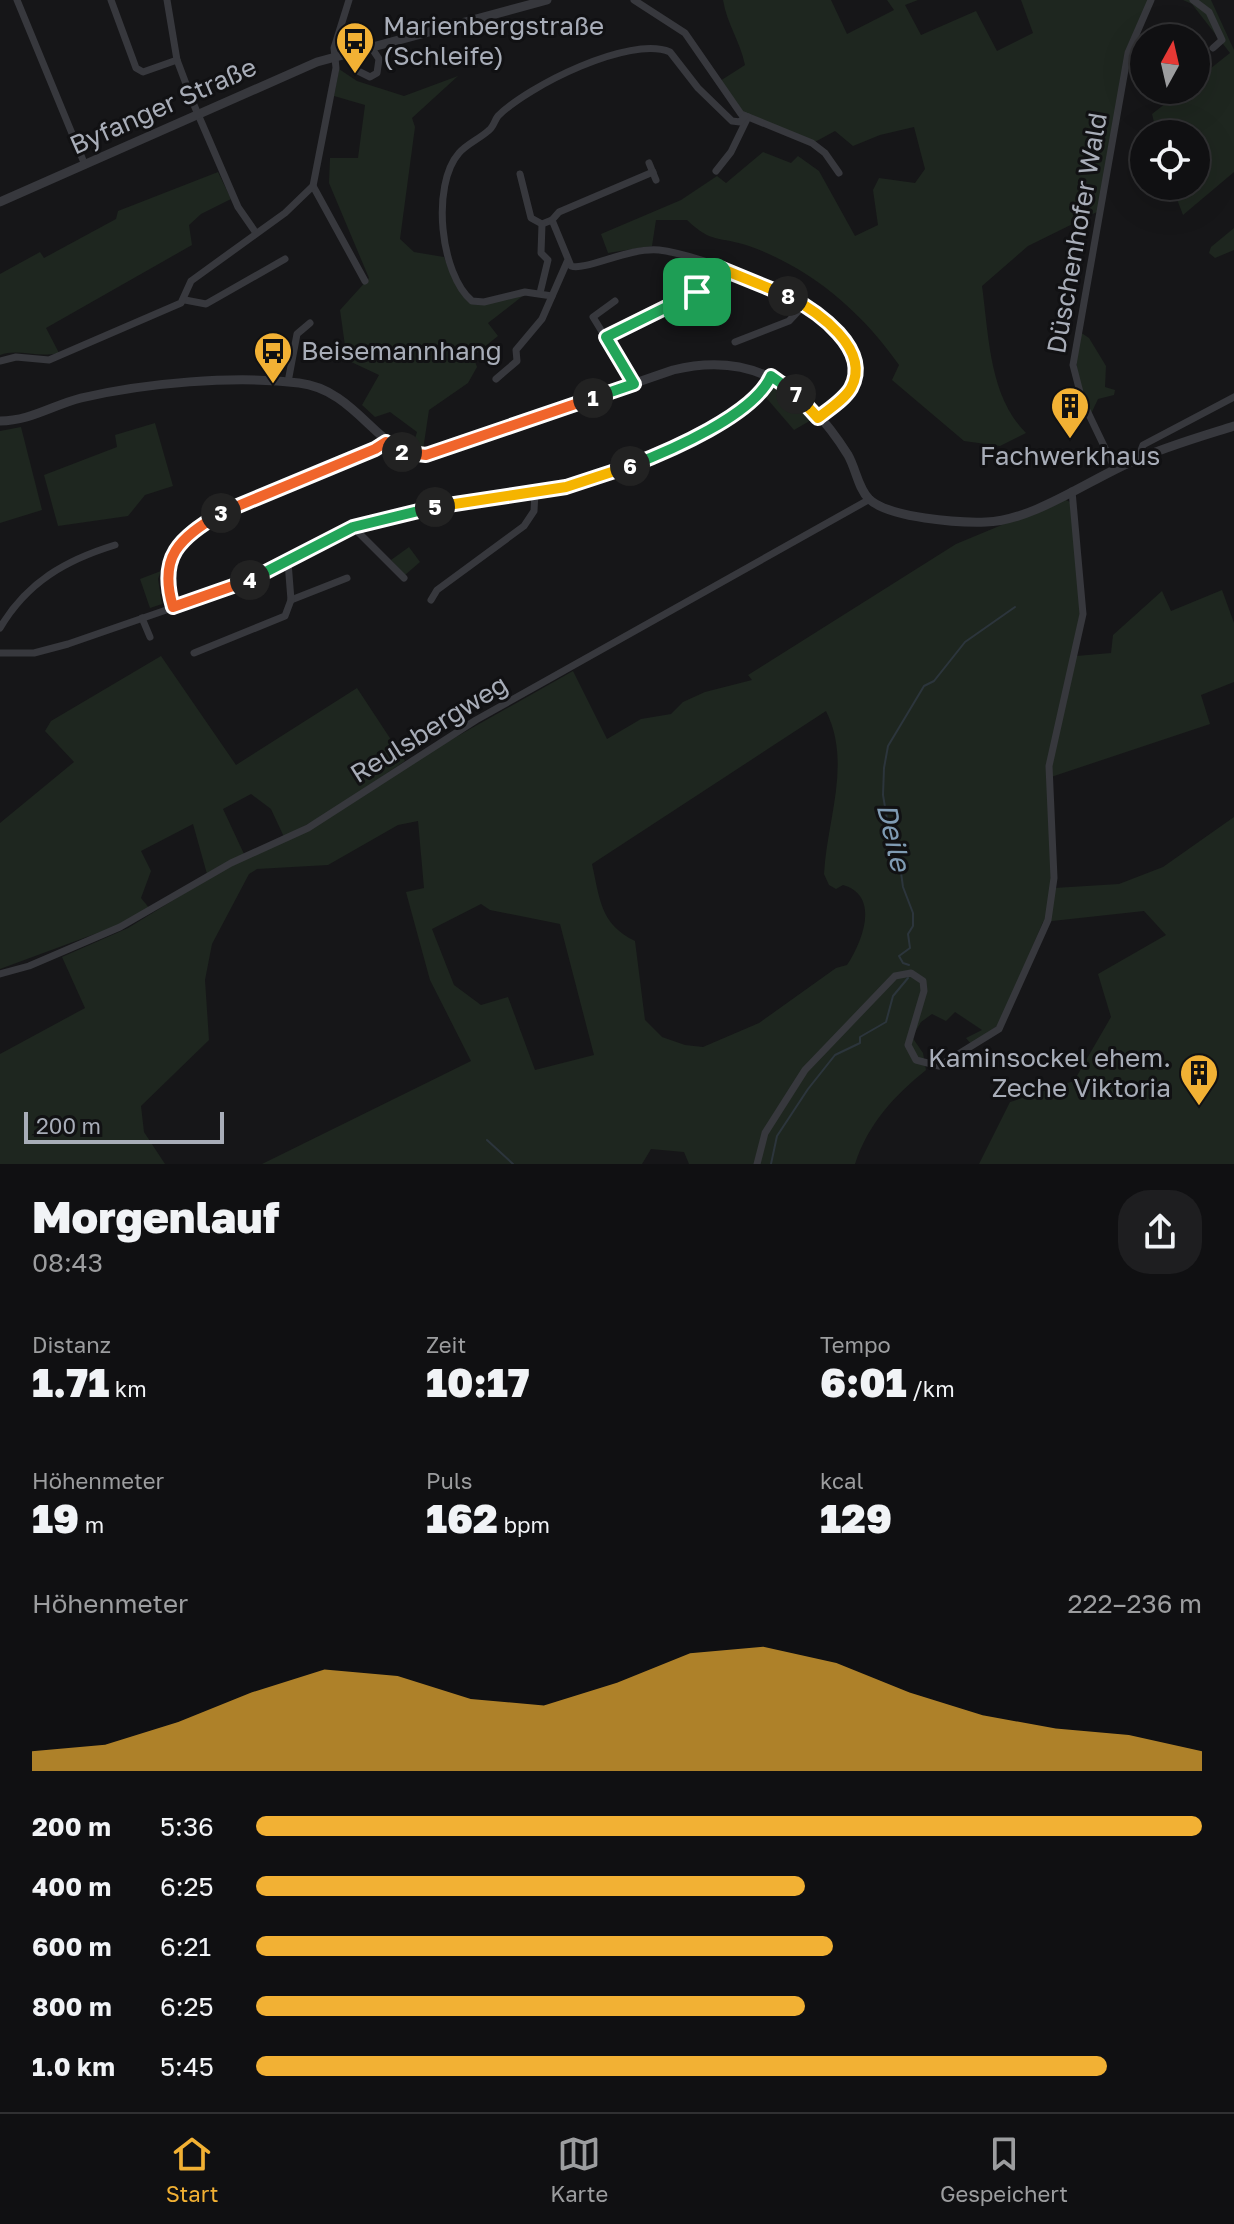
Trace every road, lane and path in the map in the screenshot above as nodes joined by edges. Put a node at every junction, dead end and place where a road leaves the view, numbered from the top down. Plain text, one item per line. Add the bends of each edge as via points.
1 (17, 0) edge
2 (111, 0) edge
3 (167, 0) edge
4 (349, 0) edge
5 (547, 0) edge
6 (634, 0) edge
7 (1151, 0) edge
8 (1193, 0) edge
9 (371, 47) junction
10 (1213, 48) dead end
11 (340, 55) junction
12 (177, 60) junction
13 (198, 113) junction
14 (746, 116) junction
15 (649, 163) dead end
16 (85, 165) junction
17 (716, 171) dead end
18 (839, 173) dead end
19 (520, 174) dead end
20 (313, 186) junction
21 (0, 202) edge
22 (552, 220) junction
23 (542, 224) junction
24 (256, 233) junction
25 (285, 259) dead end
26 (567, 262) junction
27 (722, 269) junction
28 (365, 281) dead end
29 (540, 293) junction
30 (552, 296) junction
31 (185, 300) junction
32 (615, 301) dead end
33 (804, 305) junction
34 (310, 323) dead end
35 (606, 337) junction
36 (735, 342) dead end
37 (0, 361) edge
38 (771, 376) junction
39 (496, 379) dead end
40 (288, 382) junction
41 (634, 384) junction
42 (1234, 397) edge
43 (818, 418) junction
44 (2, 423) edge
45 (1234, 426) edge
46 (386, 442) junction
47 (1138, 458) junction
48 (1115, 469) junction
49 (1072, 491) junction
50 (535, 492) junction
51 (870, 499) junction
52 (353, 527) junction
53 (115, 545) dead end
54 (288, 562) junction
55 (347, 578) dead end
56 (404, 578) dead end
57 (291, 600) junction
58 (431, 600) dead end
59 (173, 607) junction
60 (142, 618) junction
61 (0, 628) edge
62 (150, 637) dead end
63 (0, 653) edge
64 (194, 653) dead end
65 (0, 974) edge
66 (757, 1164) edge

1 - 16 street
2 - 12 street via 136,68 143,72
3 - 12 street
4 - 11 street
5 - 9 street, Byfanger Straße
6 - 14 street via 685,33
7 - 48 street, Düschenhofer Wald via 1128,53 1073,365 1082,400
8 - 10 street via 1216,22 1222,40
9 - 11 street, Byfanger Straße
9 - 11 street via 379,59 377,73 370,77
11 - 13 street, Byfanger Straße
11 - 20 street
12 - 13 street
13 - 16 street, Byfanger Straße
13 - 24 street via 238,207
14 - 17 street via 731,152
14 - 18 street via 812,143
14 - 29 street via 732,121 698,88 677,57 662,49 628,49 571,72 499,116 489,131 458,153 444,211 446,258 472,301
15 - 22 street via 654,176 559,212
16 - 21 street, Byfanger Straße
19 - 23 street via 531,218
20 - 24 street
20 - 28 street
22 - 23 street
22 - 26 street
23 - 29 street via 541,253 548,260
24 - 31 street via 191,281
25 - 31 street via 206,304
26 - 27 street via 577,268 618,253 649,249
26 - 30 street
27 - 33 street
27 - 35 street via 707,287
29 - 30 street
30 - 39 street via 537,328 516,350 517,361
31 - 37 street via 49,360
32 - 35 street via 593,317
33 - 36 street via 792,320 748,343
33 - 43 street via 837,333 855,366 850,389
34 - 40 street via 297,334
35 - 41 street
38 - 41 street via 732,364 704,363
38 - 43 street
38 - 50 street via 741,408 655,456 589,481
40 - 44 street via 123,391
40 - 46 street via 309,385 347,403
41 - 46 street via 426,455 406,454
42 - 47 street via 1143,445
43 - 51 street via 849,457
45 - 47 street
46 - 59 street via 246,500 190,534 167,568
47 - 48 street
48 - 49 street
49 - 51 street via 1009,518 986,522 910,515
49 - 66 street via 1083,614 1049,766 1052,904 1007,1017 994,1033 946,1063 923,1064 911,1055 907,1042 923,981 911,973 895,976 805,1070 765,1133
50 - 52 street via 396,513
50 - 58 street via 531,519
51 - 65 street, Reulsbergweg via 476,720 308,828 231,863 120,927
52 - 54 street
52 - 56 street
53 - 61 street via 43,576
54 - 57 street
54 - 59 street
55 - 57 street
57 - 64 street via 285,616
59 - 60 street
60 - 62 street
60 - 63 street via 34,653

